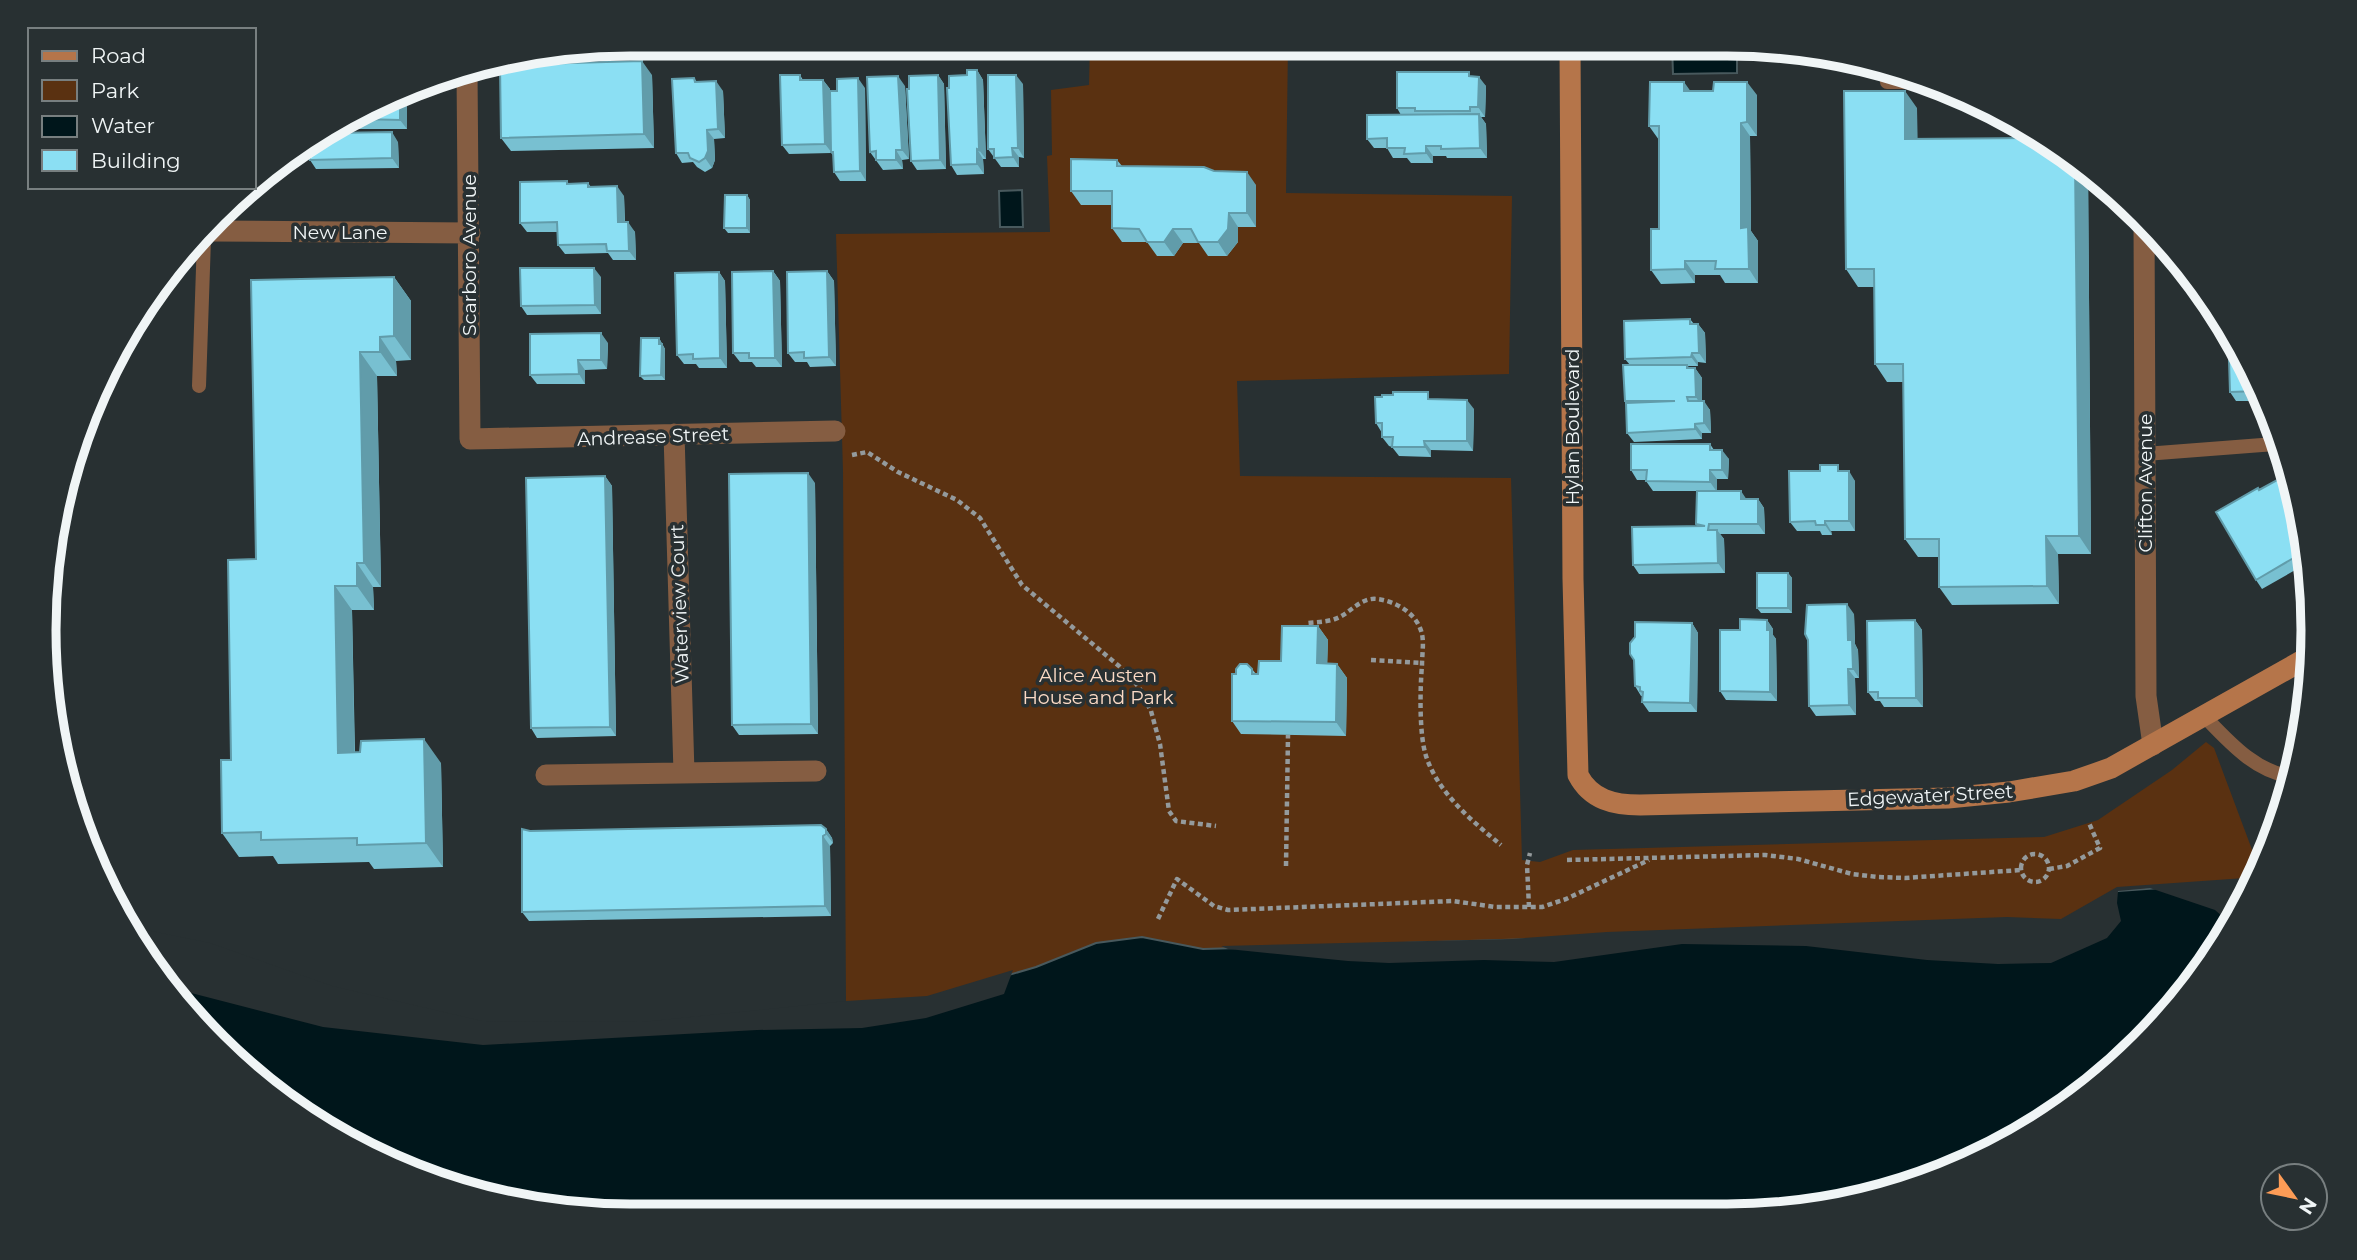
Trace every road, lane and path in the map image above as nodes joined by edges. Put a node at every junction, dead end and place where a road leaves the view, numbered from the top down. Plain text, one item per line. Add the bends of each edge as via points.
1 (1570, 56) edge
2 (467, 80) edge
3 (217, 231) edge
4 (470, 233) junction
5 (2144, 236) edge
6 (204, 246) edge
7 (199, 386) dead end
8 (835, 431) dead end
9 (674, 435) junction
10 (470, 439) joint
11 (2271, 444) edge
12 (2145, 454) junction
13 (846, 457) dead end
14 (1308, 640) edge
15 (1371, 660) dead end
16 (2300, 662) edge
17 (1422, 663) junction
18 (2204, 716) junction
19 (1288, 735) edge
20 (2153, 745) junction
21 (816, 771) dead end
22 (684, 773) junction
23 (2282, 773) edge
24 (546, 775) dead end
25 (1600, 799) joint
26 (2089, 823) dead end
27 (1216, 826) dead end
28 (1501, 845) dead end
29 (1530, 853) dead end
30 (1567, 860) dead end
31 (1649, 860) junction
32 (1286, 866) dead end
33 (2049, 869) junction
34 (2021, 870) junction
35 (1529, 908) junction
36 (1158, 919) dead end

1 - 25 street, Hylan Boulevard via 1578,775 1584,787
2 - 4 street, Scarboro Avenue
3 - 4 street, New Lane
4 - 10 street, Scarboro Avenue
5 - 12 street, Clifton Avenue
6 - 7 lane
8 - 9 street, Andrease Street
9 - 10 street, Andrease Street
9 - 22 street, Waterview Court
11 - 12 lane
12 - 20 street, Clifton Avenue via 2146,696
13 - 27 path via 867,452 957,500 980,518 1022,585 1139,687 1154,722 1169,811 1176,821
14 - 17 path via 1308,623 1334,619 1367,599 1377,599 1400,606 1419,625
15 - 17 path
16 - 18 street, Edgewater Street
17 - 28 path via 1423,737 1437,780 1463,812
18 - 20 street, Edgewater Street
18 - 23 lane via 2259,766
19 - 32 path
20 - 25 street, Edgewater Street via 2074,781 1985,795 1640,805
21 - 22 street
22 - 24 street
26 - 33 path via 2100,848 2067,866
29 - 35 path
30 - 31 path
31 - 34 path via 1765,855 1852,874 1891,877
31 - 35 path via 1566,899
33 - 34 path via 2037,882 2028,880
33 - 34 path via 2045,857 2033,854 2025,858
35 - 36 path via 1453,901 1228,910 1214,906 1177,879

